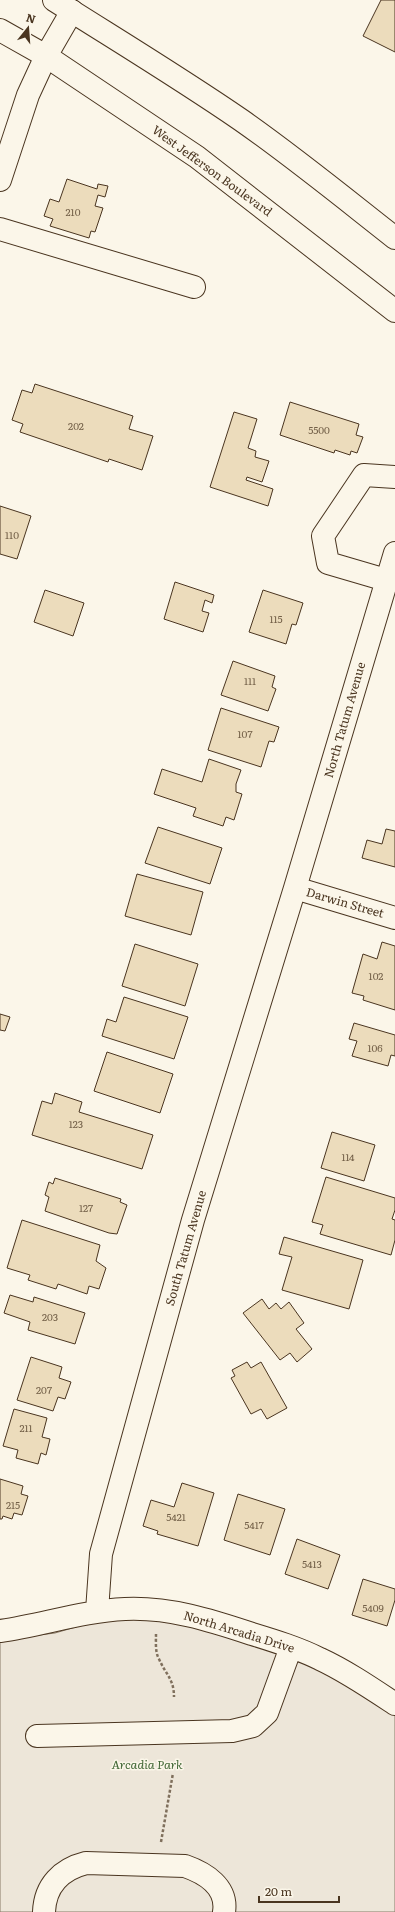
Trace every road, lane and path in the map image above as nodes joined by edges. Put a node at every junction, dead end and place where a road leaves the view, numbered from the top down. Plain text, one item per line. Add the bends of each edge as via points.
1 (63, 6) edge
2 (0, 30) edge
3 (46, 56) junction
4 (0, 180) edge
5 (0, 229) edge
6 (395, 238) edge
7 (194, 287) dead end
8 (395, 311) edge
9 (395, 477) edge
10 (395, 553) edge
11 (386, 580) junction
12 (295, 888) junction
13 (395, 918) edge
14 (97, 1611) junction
15 (156, 1629) dead end
16 (0, 1631) edge
17 (291, 1646) junction
18 (174, 1697) dead end
19 (395, 1704) edge
20 (37, 1736) dead end
21 (173, 1773) dead end
22 (162, 1837) dead end
23 (44, 1912) edge
24 (224, 1912) edge

1 - 3 street
1 - 6 street via 187,83 242,121
2 - 3 street, West Jefferson Boulevard
3 - 4 street via 28,95
3 - 8 street, West Jefferson Boulevard via 197,157
5 - 7 street
9 - 11 street via 364,474 323,536 328,563
10 - 11 street, North Tatum Avenue
11 - 12 street, North Tatum Avenue
12 - 13 street, Darwin Street
12 - 14 street, South Tatum Avenue via 193,1220 101,1554
14 - 16 street, North Arcadia Drive
14 - 17 street, North Arcadia Drive via 166,1610 210,1620
15 - 18 path via 158,1658 174,1687
17 - 19 street, North Arcadia Drive via 348,1674
17 - 20 street via 266,1713 253,1726 232,1731
21 - 22 path
23 - 24 street via 50,1889 60,1875 72,1867 86,1863 185,1866 200,1871 214,1881 222,1893

